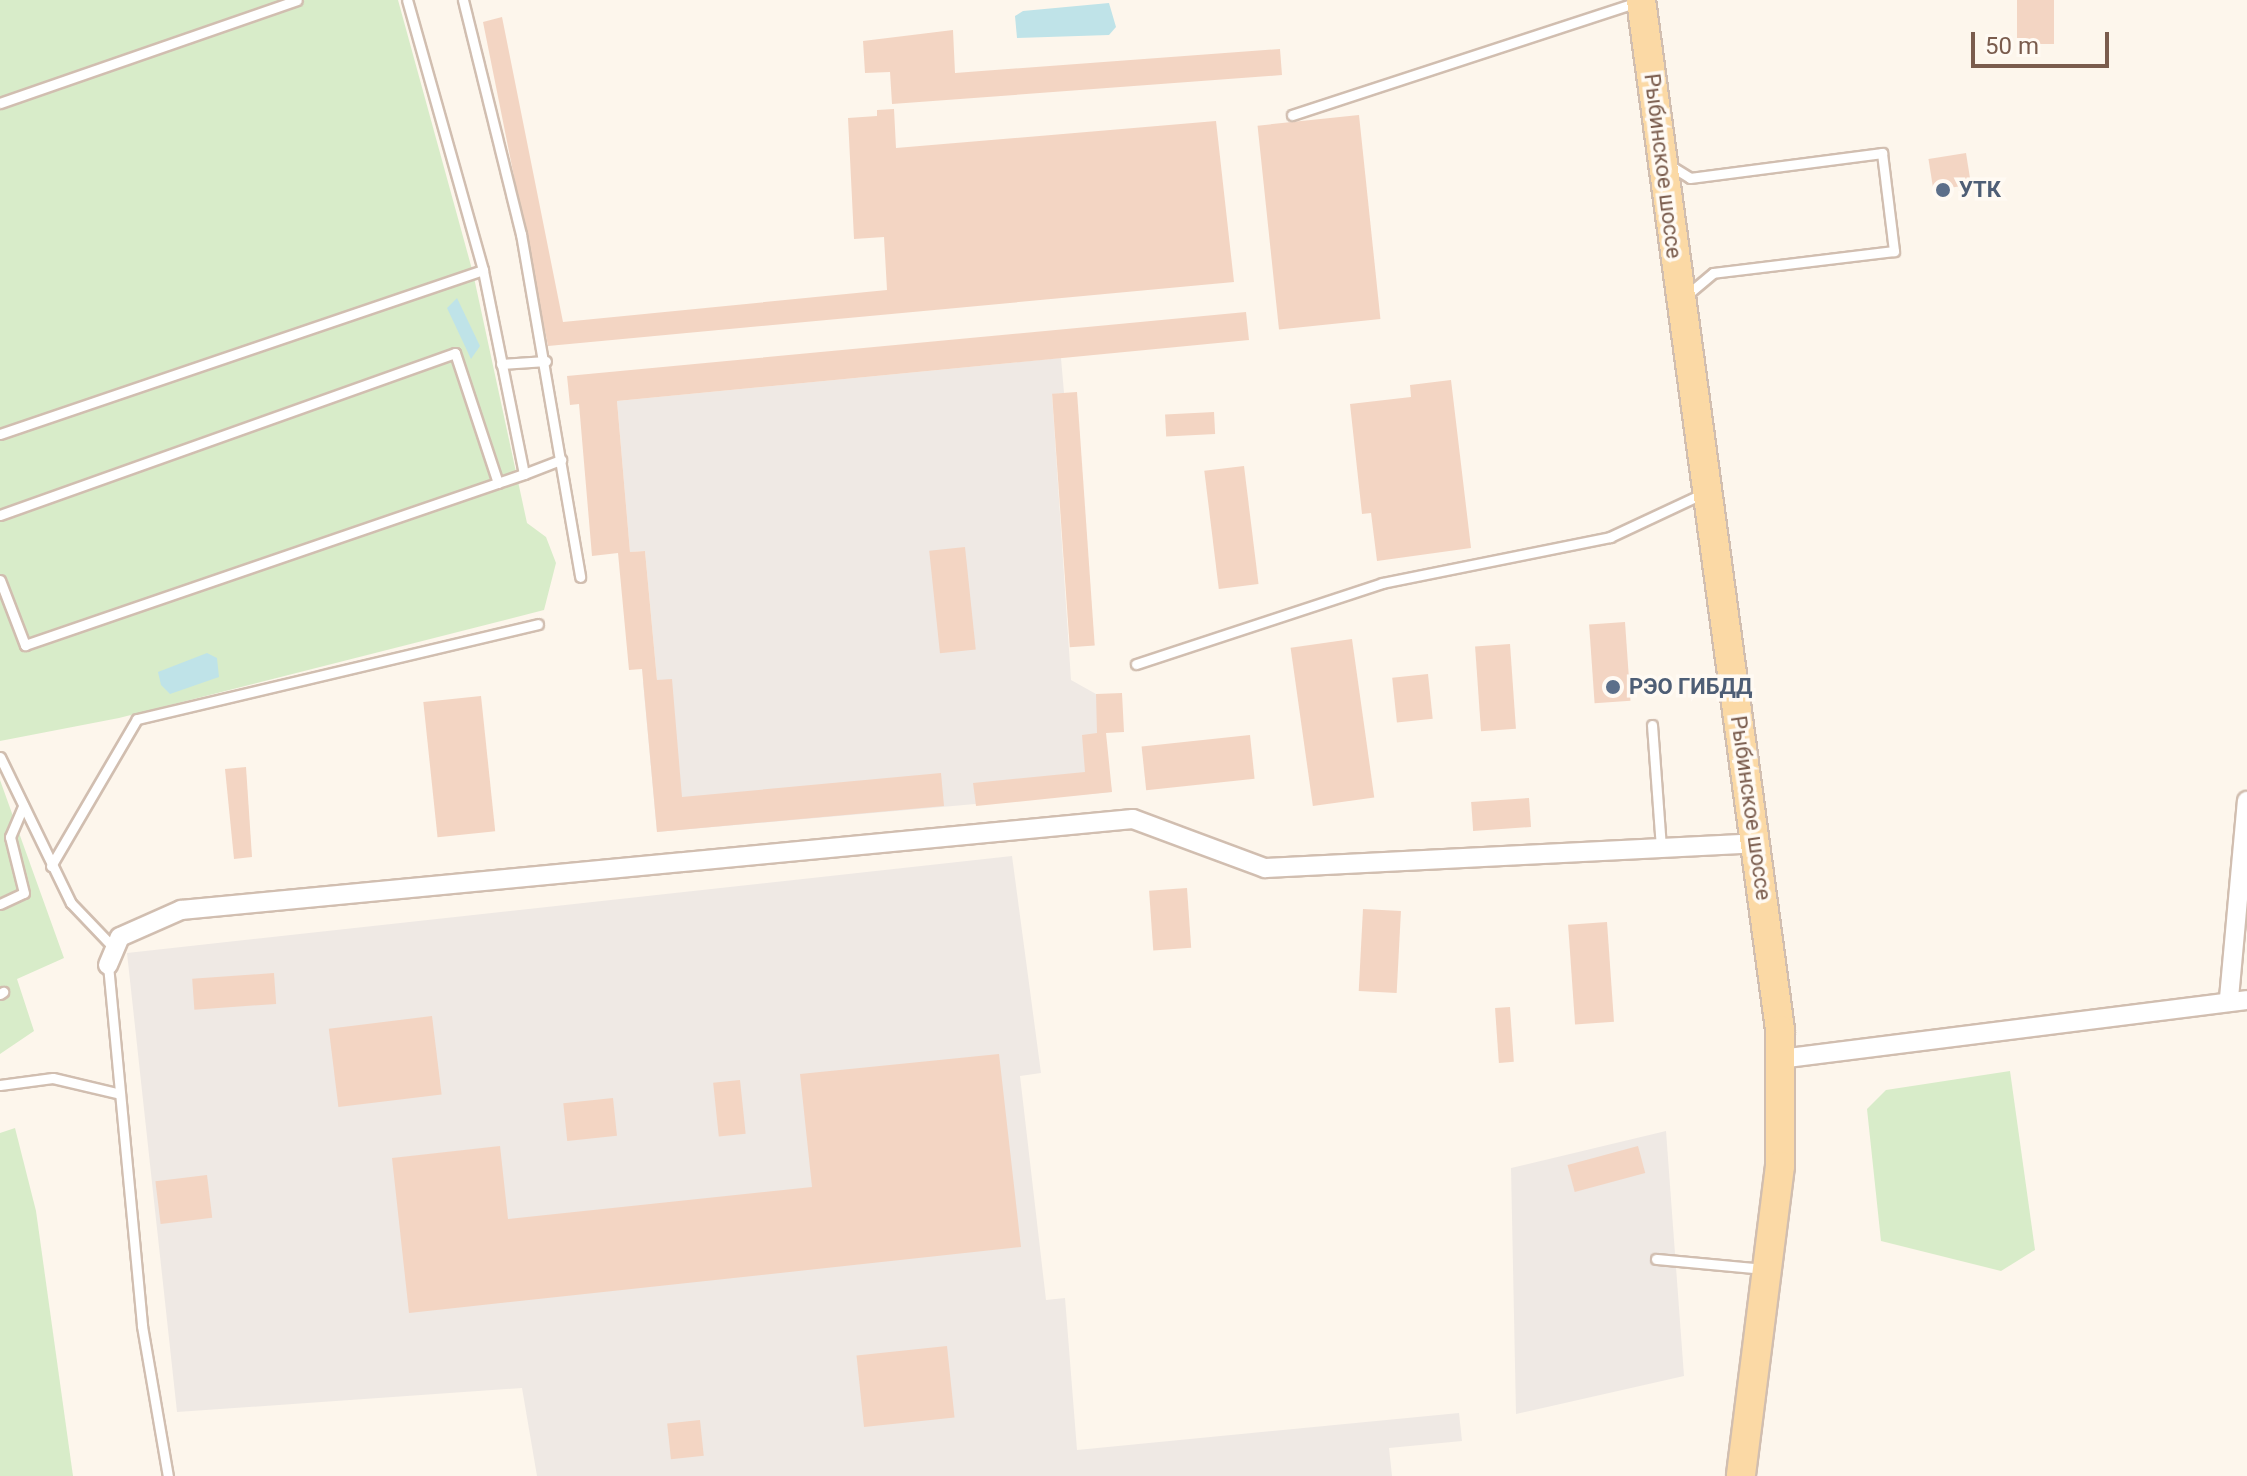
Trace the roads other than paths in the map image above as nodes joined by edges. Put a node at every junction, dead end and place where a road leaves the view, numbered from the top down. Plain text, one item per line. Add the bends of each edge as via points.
1 (297, 0) edge
2 (407, 0) edge
3 (463, 0) edge
4 (1641, 0) edge
5 (0, 103) edge
6 (1292, 115) dead end
7 (1663, 161) junction
8 (483, 270) junction
9 (1681, 301) junction
10 (546, 361) junction
11 (501, 364) junction
12 (0, 434) edge
13 (561, 460) junction
14 (524, 474) junction
15 (498, 483) junction
16 (1707, 491) junction
17 (0, 515) edge
18 (580, 577) dead end
19 (0, 580) edge
20 (538, 624) dead end
21 (1136, 664) dead end
22 (1652, 725) dead end
23 (1, 759) edge
24 (2247, 801) edge
25 (23, 806) junction
26 (1756, 843) junction
27 (1661, 848) junction
28 (51, 866) junction
29 (0, 904) edge
30 (111, 957) junction
31 (2238, 999) edge
32 (1780, 1059) junction
33 (0, 1085) edge
34 (120, 1094) junction
35 (1656, 1259) dead end
36 (1768, 1269) junction
37 (168, 1476) edge
38 (1741, 1476) edge

1 - 5 lane
2 - 8 lane
3 - 10 lane
4 - 6 lane
4 - 7 main road, Рыбинское шоссе
7 - 9 main road, Рыбинское шоссе
7 - 9 lane via 1690,178 1882,153 1884,167 1894,251 1713,273
8 - 11 lane
8 - 12 lane
9 - 16 main road, Рыбинское шоссе
10 - 11 lane
10 - 13 lane
11 - 14 lane
13 - 14 lane
13 - 18 lane
14 - 15 lane
15 - 17 lane via 455,353
15 - 19 lane via 25,645
16 - 21 lane via 1610,537 1382,583
16 - 26 main road, Рыбинское шоссе
20 - 28 lane via 137,719
22 - 27 lane
23 - 25 lane
24 - 31 street
25 - 28 lane
25 - 29 lane via 10,837 24,893
26 - 27 street
26 - 32 main road, Рыбинское шоссе
27 - 30 street via 1265,868 1133,819 181,910 133,929
28 - 30 lane via 87,928
30 - 34 lane
31 - 32 street
32 - 36 main road, Рыбинское шоссе via 1780,1166
33 - 34 lane via 53,1078
34 - 37 lane via 142,1326
35 - 36 lane
36 - 38 main road, Рыбинское шоссе

